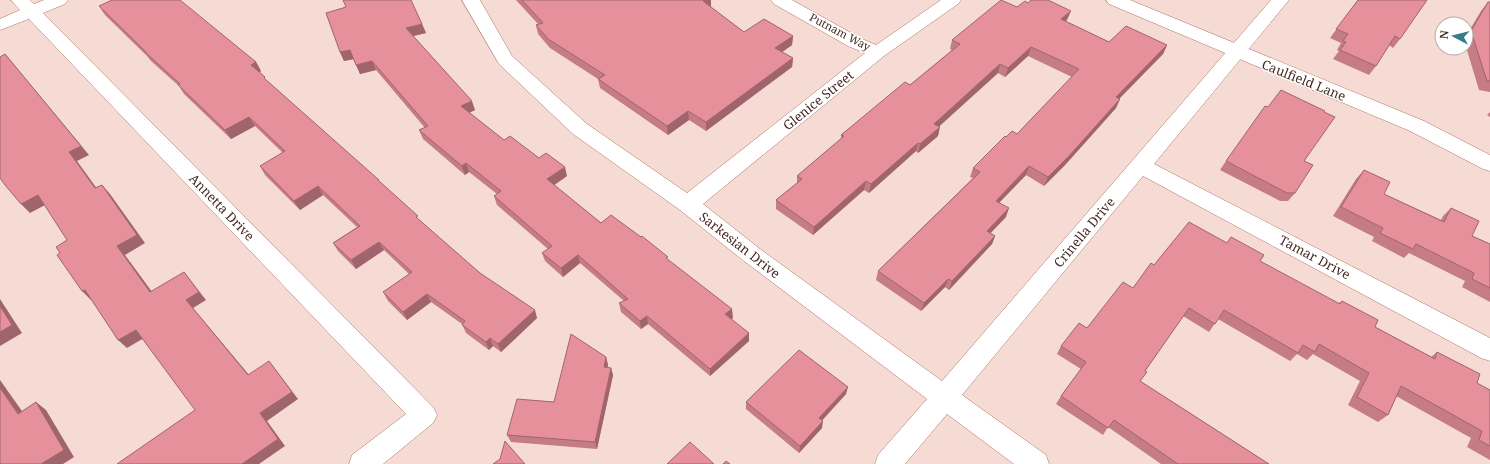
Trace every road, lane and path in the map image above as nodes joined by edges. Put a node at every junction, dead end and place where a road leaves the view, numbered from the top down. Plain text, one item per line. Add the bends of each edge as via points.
1 (59, 0) edge
2 (471, 0) edge
3 (780, 0) edge
4 (952, 0) edge
5 (1115, 0) edge
6 (1280, 0) edge
7 (26, 6) edge
8 (0, 25) edge
9 (878, 52) junction
10 (1236, 52) junction
11 (1490, 164) edge
12 (1140, 166) junction
13 (688, 204) junction
14 (1490, 350) edge
15 (944, 398) junction
16 (362, 464) edge
17 (888, 464) edge
18 (1036, 464) edge

1 - 7 street
2 - 13 street, Sarkesian Drive via 505,60 580,129
3 - 9 street, Putnam Way via 854,42
4 - 9 street, Glenice Street
5 - 10 street, Caulfield Lane
6 - 10 street, Crinella Drive
7 - 8 street
7 - 16 street, Annetta Drive via 424,415
9 - 13 street, Glenice Street
10 - 11 street, Caulfield Lane via 1417,126
10 - 12 street, Crinella Drive
12 - 14 street, Tamar Drive
12 - 15 street, Crinella Drive
13 - 15 street, Sarkesian Drive
15 - 17 street, Crinella Drive
15 - 18 street, Sarkesian Drive

